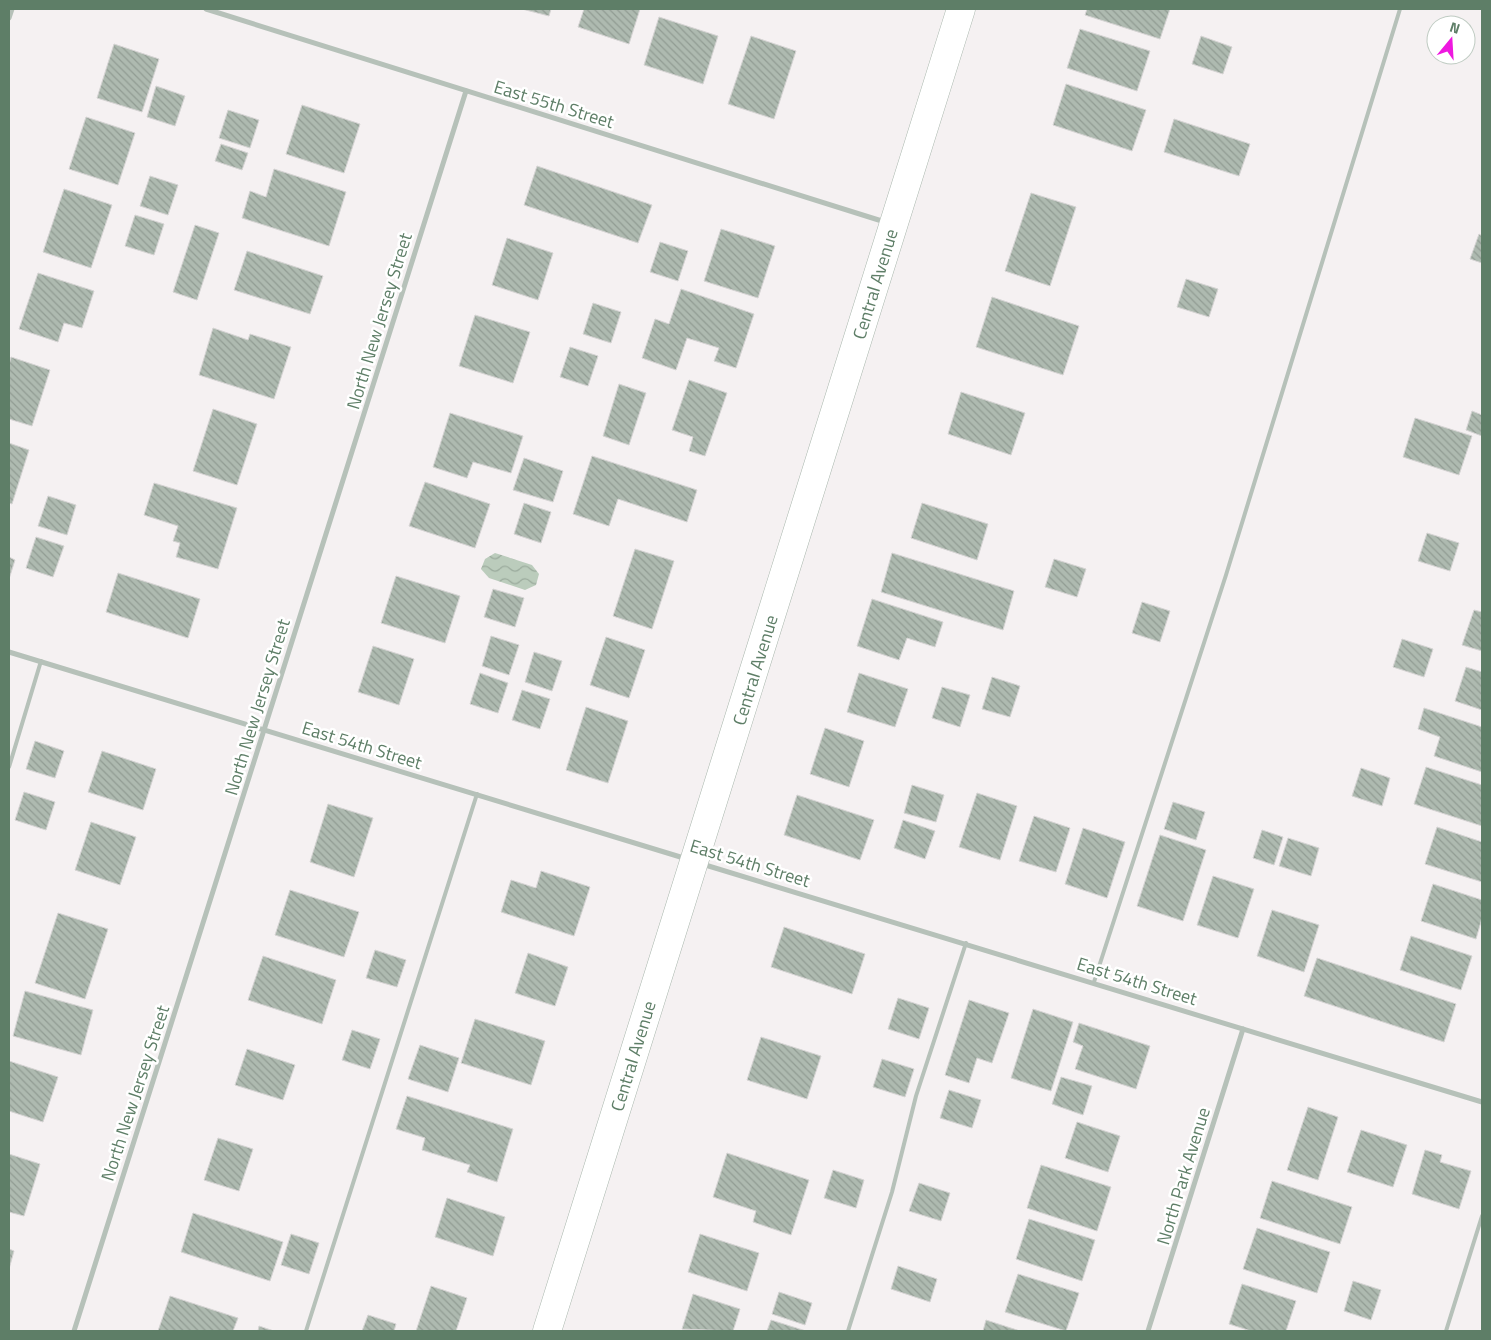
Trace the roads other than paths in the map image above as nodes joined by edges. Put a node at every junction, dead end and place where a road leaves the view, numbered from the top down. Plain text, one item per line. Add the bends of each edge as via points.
1 (12, 9) edge
2 (206, 9) edge
3 (962, 9) edge
4 (1400, 9) edge
5 (9, 18) edge
6 (466, 91) junction
7 (894, 224) junction
8 (9, 652) edge
9 (42, 661) junction
10 (265, 729) junction
11 (9, 767) edge
12 (477, 794) junction
13 (694, 862) junction
14 (966, 943) junction
15 (1094, 982) junction
16 (1243, 1029) junction
17 (1482, 1102) edge
18 (1482, 1216) edge
19 (74, 1331) edge
20 (306, 1331) edge
21 (547, 1331) edge
22 (848, 1331) edge
23 (1148, 1331) edge
24 (1446, 1331) edge

1 - 5 street
2 - 6 street, East 55th Street
3 - 7 main road, Central Avenue
4 - 15 lane via 1226,575
6 - 7 street, East 55th Street
6 - 10 street, North New Jersey Street
7 - 13 main road, Central Avenue
8 - 9 street, East 54th Street
9 - 10 street, East 54th Street
9 - 11 lane
10 - 12 street, East 54th Street
10 - 19 street, North New Jersey Street
12 - 13 street, East 54th Street
12 - 20 lane
13 - 14 street, East 54th Street
13 - 21 main road, Central Avenue
14 - 15 street, East 54th Street
14 - 22 lane via 916,1096 892,1192
15 - 16 street, East 54th Street
16 - 17 street, East 54th Street
16 - 23 street, North Park Avenue
18 - 24 lane

